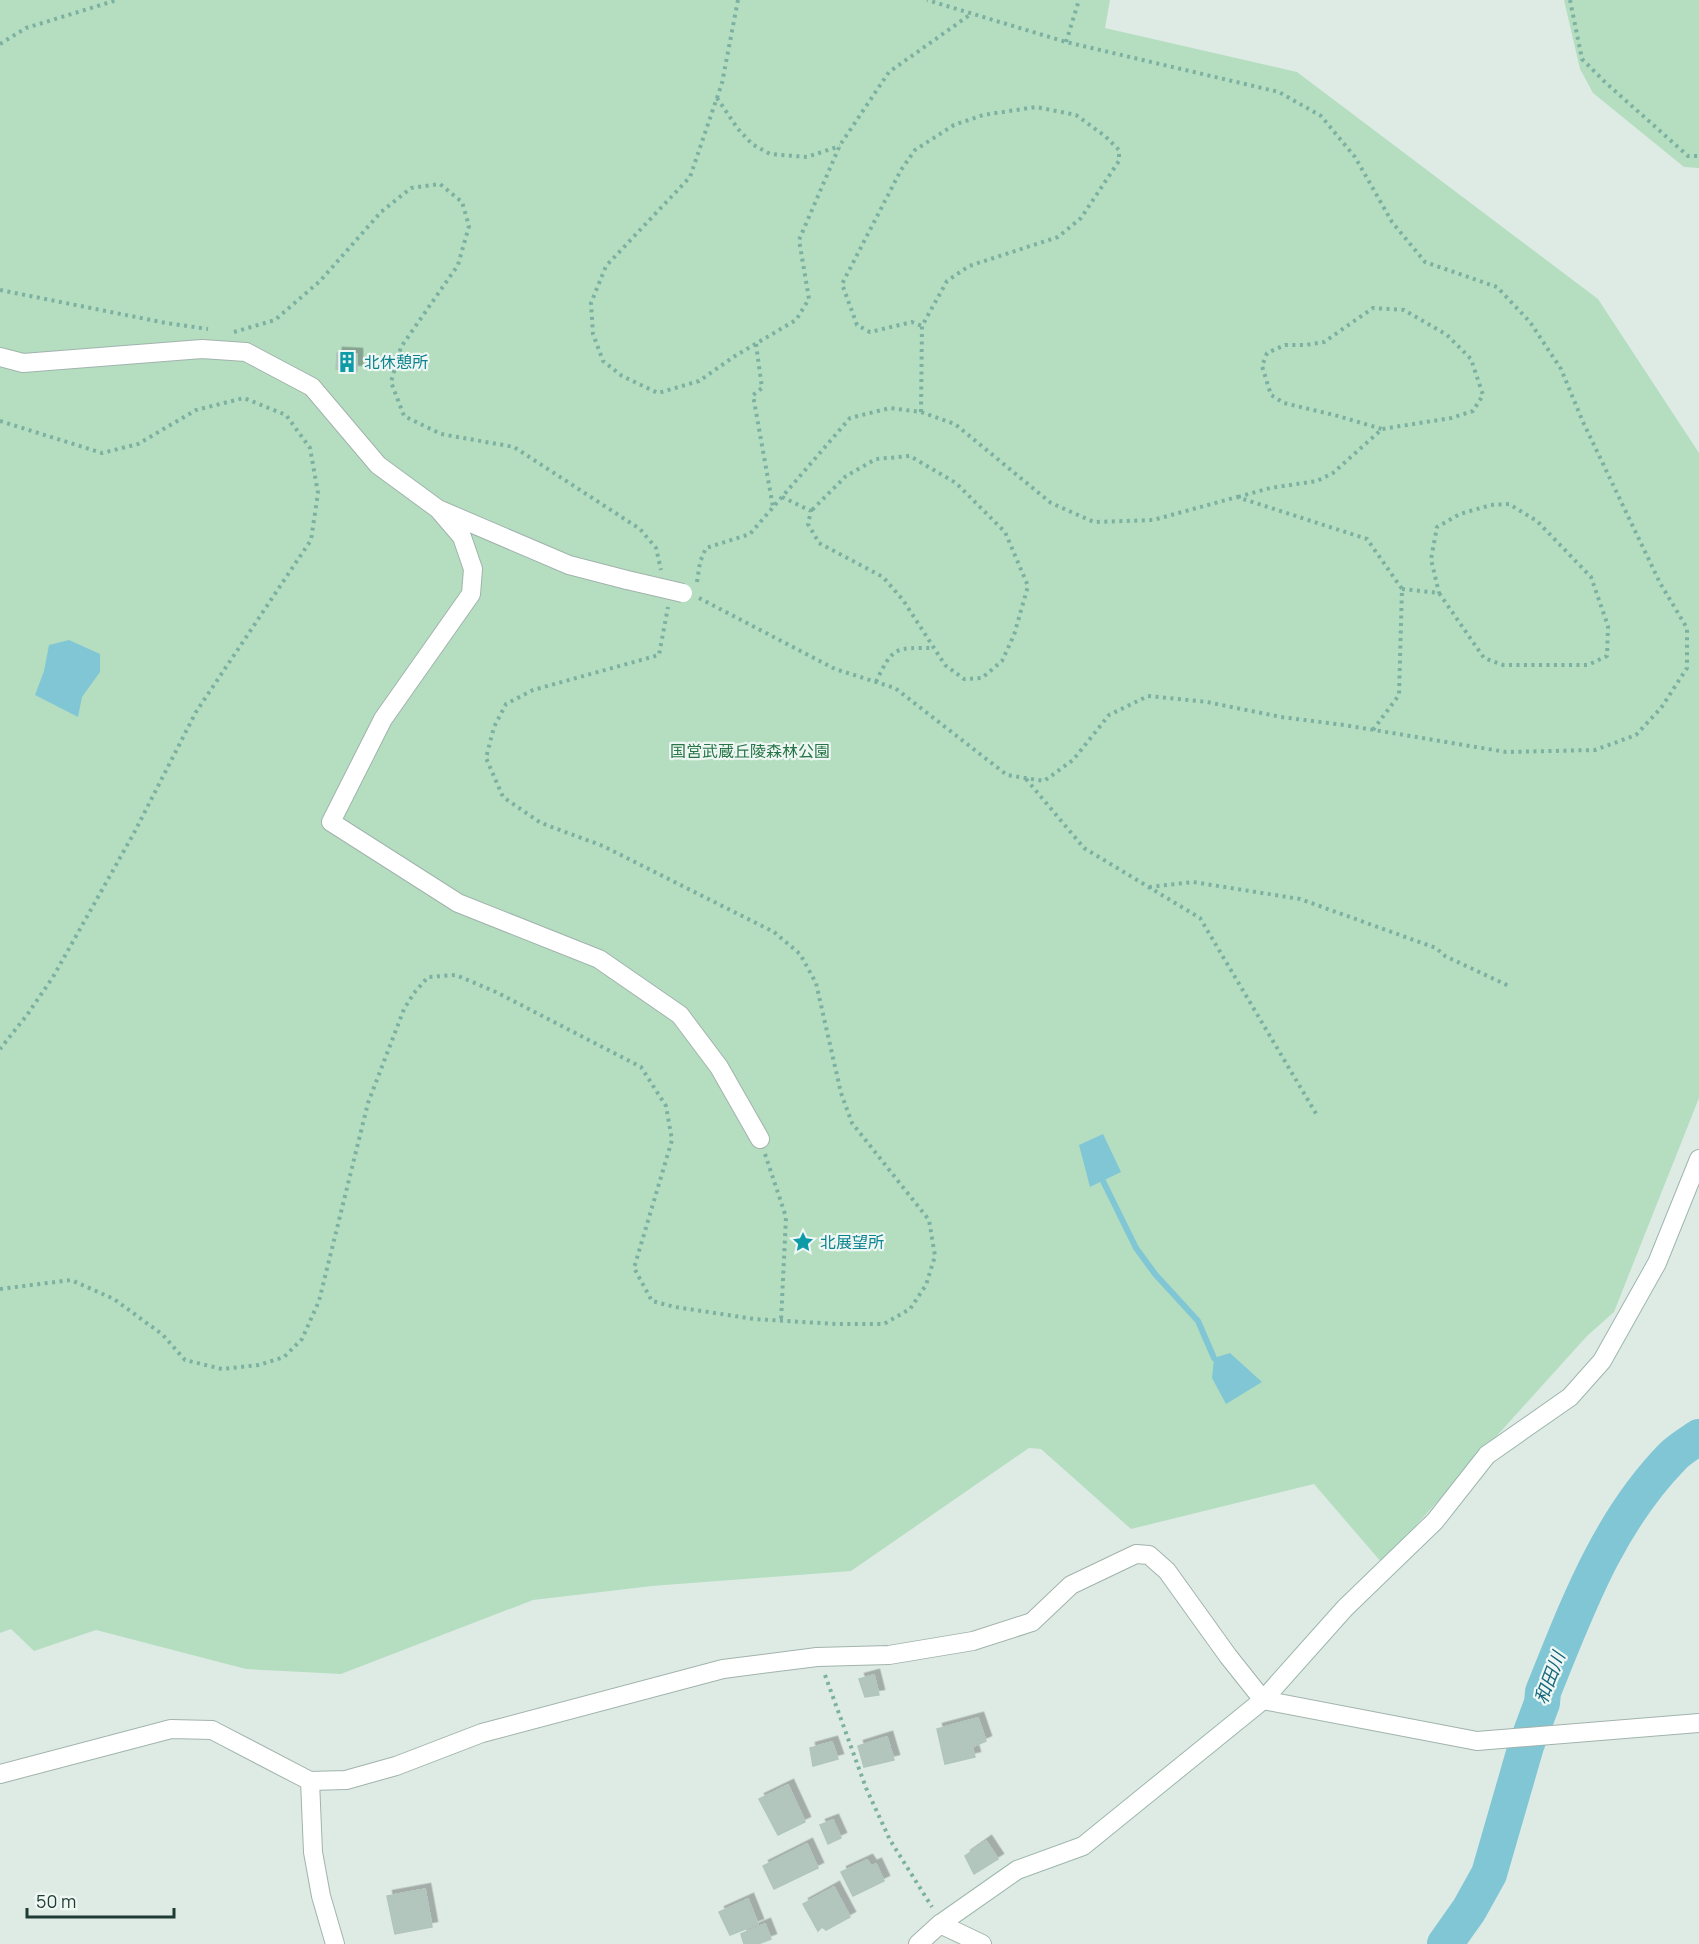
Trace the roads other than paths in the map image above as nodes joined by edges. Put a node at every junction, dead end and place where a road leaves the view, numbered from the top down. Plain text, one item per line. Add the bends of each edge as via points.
1 (0, 357) edge
2 (438, 509) junction
3 (681, 596) road end
4 (760, 1139) road end
5 (1699, 1159) edge
6 (1263, 1700) junction
7 (1699, 1723) edge
8 (0, 1774) edge
9 (310, 1781) junction
10 (940, 1924) junction
11 (335, 1944) edge
12 (918, 1944) edge
13 (982, 1944) edge

1 - 2 street via 23,363 202,350 246,352 312,387 378,465
2 - 3 street, bridge via 569,565
2 - 4 street via 462,537 473,570 471,594 383,718 331,822 458,903 599,959 680,1015 718,1067
5 - 6 street via 1657,1263 1602,1361 1570,1397 1487,1455 1435,1521 1345,1608
6 - 7 street via 1477,1741
6 - 9 street via 1167,1571 1149,1555 1136,1554 1071,1585 1032,1622 973,1641 889,1655 818,1657 723,1669 482,1733 396,1766 346,1780
6 - 10 street via 1083,1846 1017,1870
8 - 9 street via 171,1729 212,1730
9 - 11 street via 313,1852
10 - 12 street
10 - 13 street

